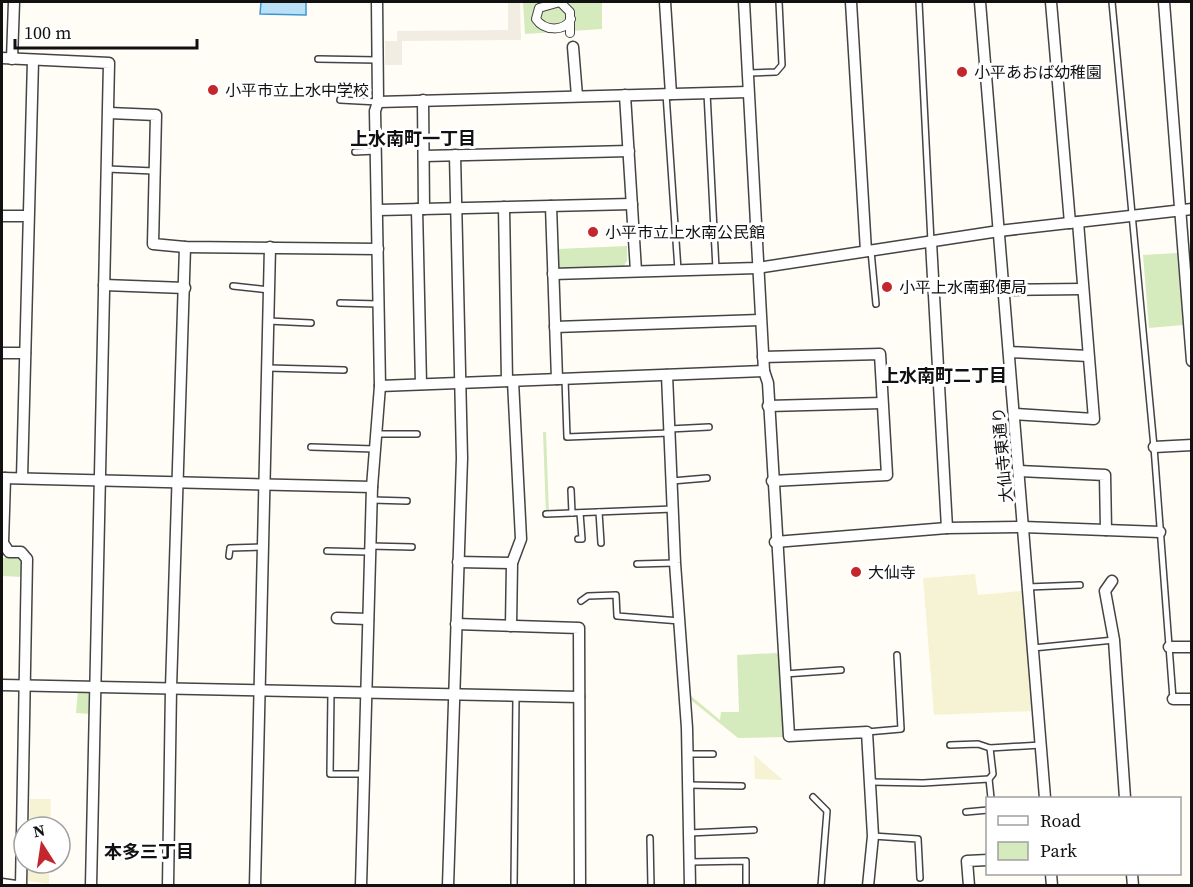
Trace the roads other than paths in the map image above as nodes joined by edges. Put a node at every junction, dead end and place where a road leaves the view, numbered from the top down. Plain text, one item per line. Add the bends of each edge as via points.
1 (14, 2) edge
2 (377, 2) edge
3 (560, 2) edge
4 (665, 2) edge
5 (744, 2) edge
6 (779, 2) edge
7 (851, 2) edge
8 (919, 2) edge
9 (980, 2) edge
10 (1051, 2) edge
11 (1112, 2) edge
12 (1164, 2) edge
13 (571, 19) junction
14 (570, 33) dead end
15 (573, 47) dead end
16 (7, 59) edge
17 (318, 59) dead end
18 (33, 60) junction
19 (377, 60) junction
20 (749, 74) junction
21 (748, 92) junction
22 (707, 93) junction
23 (669, 94) junction
24 (625, 95) junction
25 (578, 96) junction
26 (340, 100) dead end
27 (423, 100) junction
28 (378, 102) junction
29 (109, 113) junction
30 (376, 151) junction
31 (629, 151) junction
32 (355, 152) dead end
33 (455, 155) junction
34 (424, 156) junction
35 (107, 169) junction
36 (154, 171) junction
37 (632, 204) junction
38 (551, 206) junction
39 (504, 207) junction
40 (456, 208) junction
41 (421, 209) junction
42 (1191, 209) edge
43 (378, 210) junction
44 (1179, 211) junction
45 (2, 216) edge
46 (28, 216) junction
47 (1133, 216) junction
48 (1074, 223) junction
49 (999, 231) junction
50 (931, 242) junction
51 (185, 247) junction
52 (270, 247) junction
53 (378, 249) junction
54 (869, 251) junction
55 (757, 268) junction
56 (716, 269) junction
57 (678, 270) junction
58 (636, 271) junction
59 (553, 274) junction
60 (104, 285) junction
61 (233, 286) dead end
62 (185, 288) junction
63 (269, 290) junction
64 (1004, 290) junction
65 (1083, 290) junction
66 (340, 303) dead end
67 (379, 304) junction
68 (876, 304) dead end
69 (760, 320) junction
70 (268, 321) junction
71 (311, 323) dead end
72 (555, 327) junction
73 (1009, 352) junction
74 (2, 353) edge
75 (25, 353) junction
76 (1088, 356) junction
77 (763, 357) junction
78 (1191, 362) edge
79 (267, 368) junction
80 (344, 370) dead end
81 (764, 372) junction
82 (667, 375) junction
83 (561, 379) junction
84 (510, 381) junction
85 (461, 383) junction
86 (421, 384) junction
87 (380, 386) junction
88 (882, 403) junction
89 (768, 406) junction
90 (1014, 414) junction
91 (709, 427) dead end
92 (669, 431) junction
93 (374, 434) junction
94 (417, 434) dead end
95 (1191, 445) edge
96 (311, 447) dead end
97 (1154, 447) junction
98 (374, 449) junction
99 (1018, 471) junction
100 (3, 478) edge
101 (22, 478) junction
102 (707, 478) dead end
103 (100, 480) junction
104 (672, 481) junction
105 (772, 481) junction
106 (178, 482) junction
107 (264, 484) junction
108 (372, 487) junction
109 (571, 490) dead end
110 (372, 500) junction
111 (407, 501) dead end
112 (674, 509) junction
113 (599, 512) junction
114 (572, 513) junction
115 (580, 513) junction
116 (546, 514) dead end
117 (1023, 527) junction
118 (947, 528) junction
119 (1106, 530) junction
120 (1160, 532) junction
121 (578, 539) dead end
122 (776, 542) junction
123 (601, 543) dead end
124 (263, 547) junction
125 (412, 547) dead end
126 (370, 549) junction
127 (327, 551) dead end
128 (229, 556) dead end
129 (459, 562) junction
130 (512, 563) junction
131 (675, 563) junction
132 (637, 564) dead end
133 (1112, 581) dead end
134 (1080, 585) dead end
135 (1028, 587) junction
136 (581, 601) dead end
137 (337, 618) dead end
138 (368, 619) junction
139 (680, 621) junction
140 (456, 624) junction
141 (511, 626) junction
142 (1114, 640) junction
143 (1169, 647) junction
144 (1191, 647) edge
145 (1033, 648) junction
146 (897, 655) dead end
147 (841, 670) dead end
148 (785, 674) junction
149 (2, 685) edge
150 (26, 685) junction
151 (95, 687) junction
152 (171, 688) junction
153 (260, 690) junction
154 (331, 692) junction
155 (366, 692) junction
156 (453, 694) junction
157 (516, 696) junction
158 (579, 697) junction
159 (1173, 699) joint
160 (1191, 699) edge
161 (867, 732) junction
162 (950, 745) dead end
163 (1041, 745) junction
164 (990, 748) junction
165 (688, 754) junction
166 (713, 754) dead end
167 (363, 774) junction
168 (989, 779) junction
169 (871, 782) junction
170 (688, 786) junction
171 (742, 786) dead end
172 (813, 797) dead end
173 (991, 797) edge
174 (1045, 797) edge
175 (1125, 797) edge
176 (986, 810) edge
177 (966, 812) dead end
178 (754, 830) dead end
179 (689, 833) junction
180 (873, 836) junction
181 (650, 838) dead end
182 (986, 860) edge
183 (690, 862) junction
184 (920, 878) dead end
185 (2, 884) edge
186 (746, 884) edge
187 (16, 885) edge
188 (21, 885) edge
189 (91, 885) edge
190 (168, 885) edge
191 (255, 885) edge
192 (361, 885) edge
193 (448, 885) edge
194 (514, 885) edge
195 (580, 885) edge
196 (651, 885) edge
197 (690, 885) edge
198 (821, 885) edge
199 (868, 885) edge
200 (969, 885) edge

1 - 16 street
2 - 19 street
3 - 13 street
3 - 13 street via 538,8 536,19 544,26 556,28
4 - 23 street
5 - 20 street
6 - 20 lane via 782,65 776,72
7 - 54 street
8 - 50 lane
9 - 49 street, 大仙寺東通り
10 - 48 street
11 - 47 lane
12 - 44 street
13 - 14 street
15 - 25 street
16 - 18 street
17 - 19 lane
18 - 29 street via 109,63
18 - 46 street
19 - 28 street
20 - 21 street
21 - 22 street
21 - 55 street
22 - 23 street
22 - 56 lane
23 - 24 street
23 - 57 lane
24 - 25 street
24 - 31 street
25 - 27 street
26 - 28 lane
27 - 28 street
27 - 34 street
28 - 30 street
29 - 35 street
29 - 36 street via 156,115
30 - 32 lane
30 - 43 street
31 - 33 street
31 - 37 street
33 - 34 street
33 - 40 street
34 - 41 street
35 - 36 lane
35 - 60 street
36 - 51 street via 153,244
37 - 38 street
37 - 58 street
38 - 39 street
38 - 59 street
39 - 40 street
39 - 84 street
40 - 41 street
40 - 85 street
41 - 43 street
41 - 86 street
42 - 44 street
43 - 53 street
44 - 47 street
44 - 78 street
45 - 46 street
46 - 75 street
47 - 48 street
47 - 97 lane
48 - 49 street
48 - 65 street
49 - 50 street
49 - 64 street, 大仙寺東通り
50 - 54 street
50 - 118 street
51 - 52 street
51 - 62 street
52 - 53 street
52 - 63 street
53 - 67 street
54 - 55 street
54 - 68 lane
55 - 56 street
55 - 69 street
56 - 57 street
57 - 58 street
58 - 59 street
59 - 72 street
60 - 62 street
60 - 103 street
61 - 63 lane
62 - 106 street
63 - 70 street
64 - 65 street
64 - 73 street, 大仙寺東通り
65 - 76 street
66 - 67 lane
67 - 87 street
69 - 72 street
69 - 77 street
70 - 71 lane
70 - 79 street
72 - 83 street
73 - 76 street
73 - 90 street, 大仙寺東通り
74 - 75 street
75 - 101 street
76 - 90 street via 1094,419
77 - 81 street
77 - 88 street via 880,354
79 - 80 lane
79 - 107 street
81 - 82 street
81 - 89 street
82 - 83 street
82 - 92 street
83 - 84 street
83 - 92 lane via 567,437
84 - 85 street
84 - 130 street via 521,539
85 - 86 street
85 - 129 street
86 - 87 street
87 - 93 street
88 - 89 street
88 - 105 street via 887,475
89 - 105 street
90 - 99 street, 大仙寺東通り
91 - 92 lane
92 - 104 street
93 - 94 lane
93 - 98 street
95 - 97 street
96 - 98 lane
97 - 120 lane
98 - 108 street
99 - 117 street, 大仙寺東通り
99 - 119 street via 1105,475
100 - 101 street
100 - 150 street via 3,543 9,552 21,552 27,559
101 - 103 street
102 - 104 lane
103 - 106 street
103 - 151 street
104 - 112 street
105 - 122 street
106 - 107 street
106 - 152 street
107 - 108 street
107 - 124 street
108 - 110 street
109 - 114 lane
110 - 111 lane
110 - 126 street
112 - 113 lane
112 - 131 street
113 - 115 lane
113 - 123 lane
114 - 115 lane
114 - 116 lane
115 - 121 lane via 582,539
117 - 118 street
117 - 119 street
117 - 135 street, 大仙寺東通り
118 - 122 street
119 - 120 street
120 - 143 lane
122 - 148 street
124 - 128 lane via 237,546 230,548
124 - 153 street
125 - 126 lane
126 - 127 lane
126 - 138 street
129 - 130 street
129 - 140 street
130 - 141 street
131 - 132 lane
131 - 139 street
133 - 142 street via 1105,591
134 - 135 lane
135 - 145 street, 大仙寺東通り
136 - 139 lane via 588,596 616,595 617,616
137 - 138 street
138 - 155 street
139 - 165 street
140 - 141 street
140 - 156 street
141 - 158 street via 579,628
142 - 145 lane
142 - 175 street
143 - 144 street
143 - 159 lane
145 - 163 street, 大仙寺東通り
146 - 161 lane via 901,729
147 - 148 lane
148 - 161 street via 789,736
149 - 150 street
150 - 151 street
150 - 188 street
151 - 152 street
151 - 189 street
152 - 153 street
152 - 190 street
153 - 154 street
153 - 191 street
154 - 155 street
154 - 167 lane via 330,774
155 - 156 street
155 - 167 street
156 - 157 street
156 - 193 street
157 - 158 street
157 - 194 lane
158 - 195 street
159 - 160 street
161 - 169 street
162 - 164 lane via 978,744
163 - 164 lane
163 - 174 street, 大仙寺東通り
164 - 168 lane via 993,774
165 - 166 lane
165 - 170 street
167 - 192 street
168 - 169 lane
168 - 173 lane
169 - 180 street
170 - 171 lane
170 - 179 street
172 - 198 lane via 827,811
176 - 177 lane
178 - 179 lane
179 - 183 street
180 - 184 lane via 918,839
180 - 199 street
181 - 196 lane
182 - 200 street via 967,861
183 - 186 lane via 746,861
183 - 197 street
185 - 187 street

